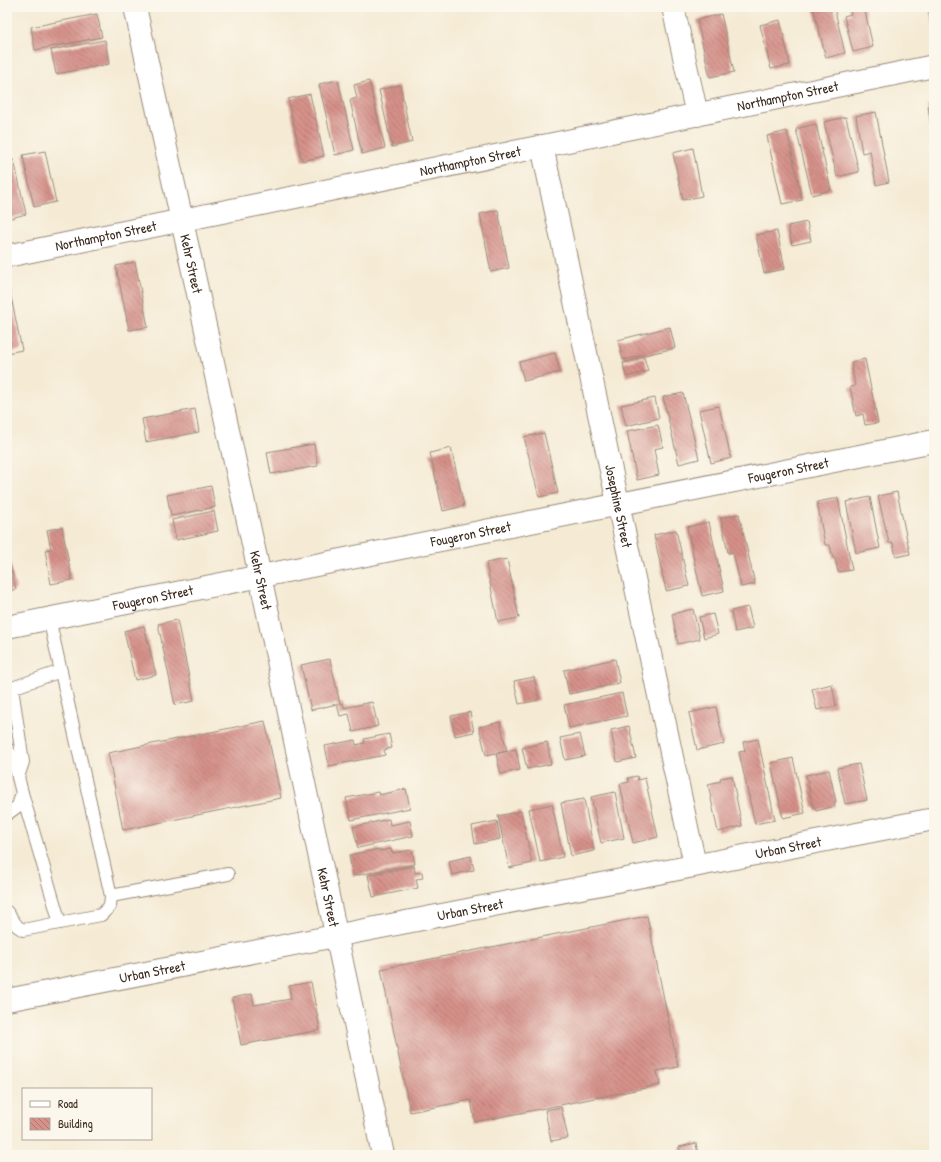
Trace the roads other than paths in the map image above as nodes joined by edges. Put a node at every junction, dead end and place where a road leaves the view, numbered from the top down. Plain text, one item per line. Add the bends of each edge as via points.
1 (135, 7) edge
2 (673, 7) edge
3 (934, 66) edge
4 (697, 115) junction
5 (542, 146) junction
6 (182, 220) junction
7 (7, 256) edge
8 (934, 441) edge
9 (617, 504) junction
10 (260, 576) junction
11 (49, 618) junction
12 (7, 627) edge
13 (61, 671) junction
14 (7, 748) edge
15 (18, 777) junction
16 (22, 793) junction
17 (7, 814) edge
18 (934, 819) edge
19 (695, 865) junction
20 (228, 874) dead end
21 (111, 896) junction
22 (7, 915) edge
23 (60, 923) junction
24 (336, 936) junction
25 (7, 1000) edge
26 (383, 1155) edge

1 - 6 street, Kehr Street
2 - 4 street
3 - 4 street, Northampton Street
4 - 5 street, Northampton Street
5 - 6 street, Northampton Street
5 - 9 street, Josephine Street
6 - 7 street, Northampton Street
6 - 10 street, Kehr Street
8 - 9 street, Fougeron Street
9 - 10 street, Fougeron Street
9 - 19 street, Josephine Street
10 - 11 street, Fougeron Street
10 - 24 street, Kehr Street
11 - 12 street, Fougeron Street
11 - 13 lane
13 - 15 lane via 12,688 23,762
13 - 21 lane
14 - 15 lane via 14,760
15 - 16 lane
16 - 17 lane via 18,806
16 - 23 lane
18 - 19 street, Urban Street
19 - 24 street, Urban Street
20 - 21 lane
21 - 23 lane via 110,906 101,915
22 - 23 lane via 23,930
24 - 25 street, Urban Street
24 - 26 street, Kehr Street

